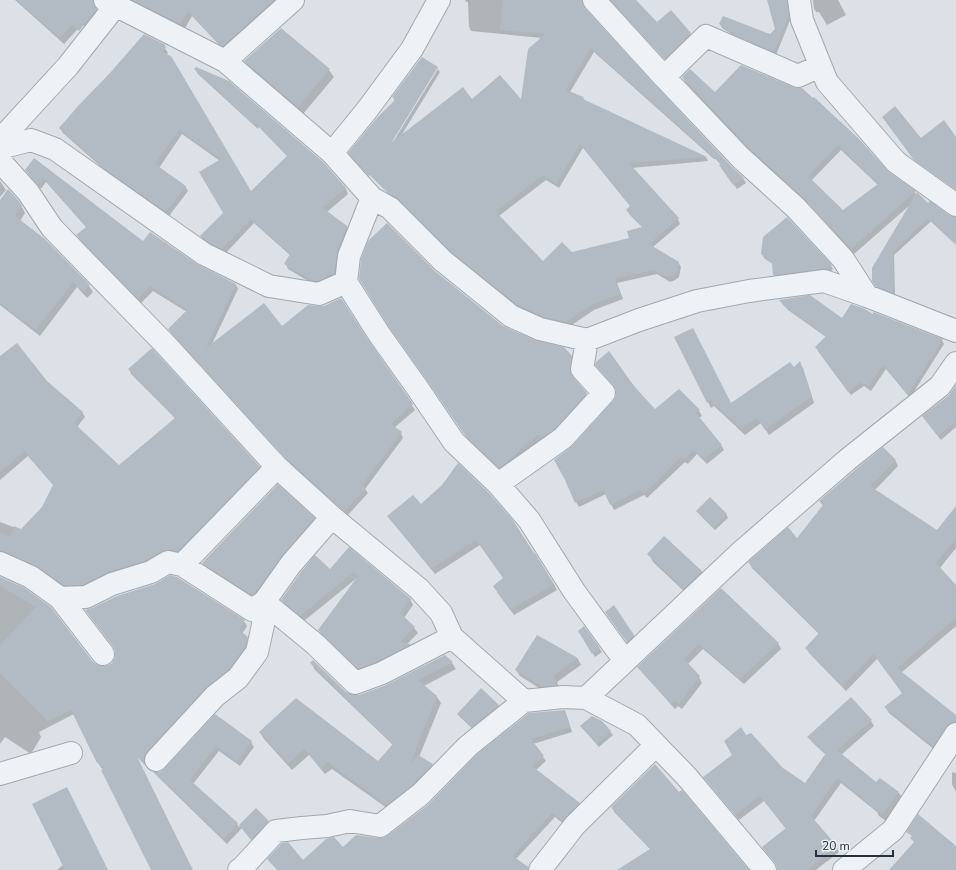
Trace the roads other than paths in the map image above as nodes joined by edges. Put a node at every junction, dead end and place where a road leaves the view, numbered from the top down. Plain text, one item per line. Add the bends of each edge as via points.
1 (293, 0) edge
2 (439, 0) edge
3 (594, 0) edge
4 (799, 0) edge
5 (110, 3) edge
6 (225, 61) junction
7 (820, 66) junction
8 (664, 78) junction
9 (0, 140) edge
10 (0, 148) edge
11 (332, 153) junction
12 (0, 161) edge
13 (372, 198) junction
14 (956, 205) edge
15 (346, 282) junction
16 (867, 296) junction
17 (956, 331) edge
18 (587, 340) junction
19 (956, 363) edge
20 (277, 467) junction
21 (498, 484) junction
22 (332, 517) junction
23 (0, 563) edge
24 (182, 565) junction
25 (60, 598) junction
26 (264, 602) junction
27 (452, 637) junction
28 (103, 654) dead end
29 (625, 661) junction
30 (586, 698) junction
31 (524, 701) junction
32 (956, 734) edge
33 (656, 745) junction
34 (71, 753) dead end
35 (156, 760) dead end
36 (0, 774) edge
37 (857, 866) edge
38 (242, 869) edge
39 (540, 870) edge
40 (765, 870) edge

1 - 6 street
2 - 11 street via 412,49
3 - 8 street
4 - 7 street via 802,20
5 - 6 street
5 - 9 street via 68,66
6 - 11 street
7 - 8 street via 798,76 706,36
7 - 14 street via 827,82 896,162
8 - 16 street via 742,158 796,208 842,259
10 - 15 street via 31,140 55,149 204,254 269,286 319,294
11 - 13 street
12 - 20 street via 28,192 52,228 166,345
13 - 15 street via 349,256
13 - 18 street via 390,208 443,261 511,316 540,329
15 - 21 street via 454,442
16 - 17 street
16 - 18 street via 824,281 749,291 697,300
18 - 21 street via 582,369 604,393 563,438
19 - 29 street via 940,386 847,460 742,551
20 - 22 street
20 - 24 street
21 - 29 street via 529,520 574,591
22 - 26 street via 291,564
22 - 27 street via 419,589 441,613
23 - 25 street via 31,577
24 - 25 street via 168,562 151,572 112,584 86,597
24 - 26 street via 252,610
25 - 28 street
26 - 27 street via 315,644 355,683 382,673
26 - 35 street via 263,625 257,652 238,678 215,696
27 - 31 street
29 - 30 street
30 - 31 street via 563,697
30 - 33 street via 636,725
31 - 38 street via 468,746 421,794 380,826 350,821 276,831
32 - 37 street via 893,830
33 - 39 street via 575,825
33 - 40 street via 687,777
34 - 36 street

